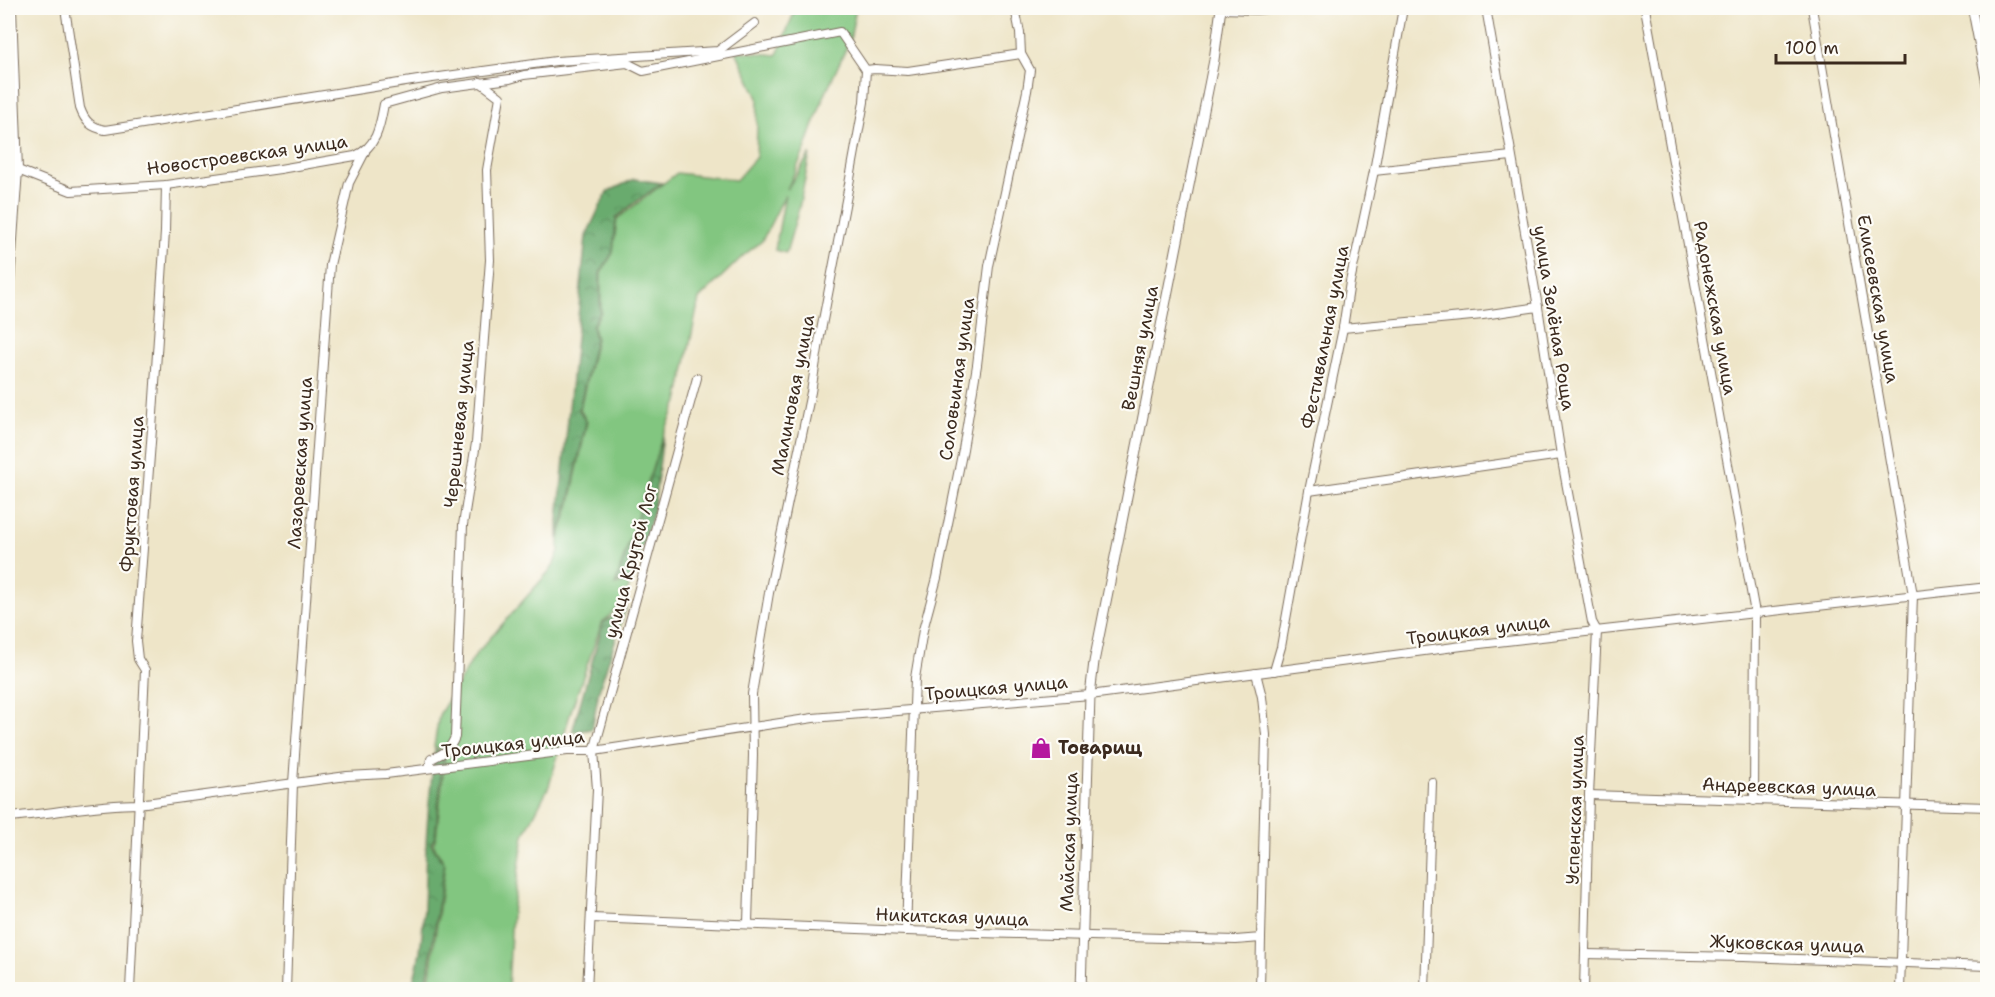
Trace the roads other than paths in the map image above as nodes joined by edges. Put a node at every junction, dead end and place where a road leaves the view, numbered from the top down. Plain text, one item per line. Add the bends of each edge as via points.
1 (12, 8) edge
2 (65, 8) edge
3 (1015, 8) edge
4 (1221, 8) edge
5 (1277, 8) edge
6 (1403, 8) edge
7 (1486, 8) edge
8 (1645, 8) edge
9 (1812, 8) edge
10 (1972, 8) edge
11 (755, 23) dead end
12 (1021, 54) junction
13 (866, 70) junction
14 (480, 82) junction
15 (1988, 92) edge
16 (365, 152) junction
17 (1511, 156) junction
18 (18, 171) junction
19 (1374, 171) junction
20 (166, 184) junction
21 (1538, 307) junction
22 (8, 310) edge
23 (1343, 328) junction
24 (696, 378) dead end
25 (1562, 454) junction
26 (1309, 491) junction
27 (1988, 587) edge
28 (1913, 595) junction
29 (1755, 613) junction
30 (1597, 631) junction
31 (1274, 671) junction
32 (1256, 673) junction
33 (1090, 695) junction
34 (912, 711) junction
35 (753, 725) junction
36 (594, 751) junction
37 (429, 768) junction
38 (1432, 782) dead end
39 (293, 783) junction
40 (1589, 795) junction
41 (1754, 801) junction
42 (138, 804) junction
43 (1906, 805) junction
44 (1988, 807) edge
45 (8, 817) edge
46 (592, 918) junction
47 (748, 923) junction
48 (906, 931) junction
49 (1082, 936) junction
50 (1261, 938) junction
51 (1585, 954) junction
52 (1901, 963) junction
53 (1988, 966) edge
54 (130, 990) edge
55 (286, 990) edge
56 (587, 990) edge
57 (1081, 990) edge
58 (1260, 990) edge
59 (1425, 990) edge
60 (1584, 990) edge
61 (1900, 990) edge

1 - 18 street
2 - 11 street via 80,108 92,127 105,130 556,61 718,51
3 - 12 street
4 - 5 street
4 - 33 street, Вешняя улица
6 - 19 street, Фестивальная улица
7 - 17 street, улица Зелёная Роща
8 - 29 street, Радонежская улица
9 - 28 street, Елисеевская улица
10 - 15 street
12 - 13 street via 908,71
12 - 34 street, Соловьиная улица via 1030,70 1028,91 989,266 967,428 923,630
13 - 14 street, Новостроевская улица via 840,32 643,71 627,63
13 - 35 street, Малиновая улица via 864,102 811,392 758,654 752,694
14 - 16 street, Новостроевская улица via 384,104 380,132
14 - 37 street, Черешневая улица via 500,97 487,170 490,261 476,443 463,525 455,737 452,746 431,759
16 - 20 street, Новостроевская улица via 280,169
16 - 39 street, Лазаревская улица via 349,183 330,265
17 - 19 street
17 - 21 street, улица Зелёная Роща
18 - 20 street, Новостроевская улица via 71,191
18 - 22 street
19 - 23 street, Фестивальная улица
20 - 42 street, Фруктовая улица via 136,640 138,659 145,670
21 - 23 street
21 - 25 street, улица Зелёная Роща
23 - 26 street, Фестивальная улица
24 - 36 street, улица Крутой Лог
25 - 26 street
25 - 30 street, улица Зелёная Роща via 1592,622
26 - 31 street, Фестивальная улица
27 - 28 street, Троицкая улица
28 - 29 street, Троицкая улица
28 - 43 street, Елисеевская улица
29 - 30 street, Троицкая улица
29 - 41 street, Радонежская улица
30 - 31 street, Троицкая улица
30 - 40 street, Успенская улица
31 - 32 street, Троицкая улица
32 - 33 street, Троицкая улица
32 - 50 street via 1266,735
33 - 34 street, Троицкая улица
33 - 49 street, Майская улица
34 - 35 street, Троицкая улица
34 - 48 street, Соловьиная улица
35 - 36 street, Троицкая улица
35 - 47 street, Малиновая улица
36 - 37 street, Троицкая улица
36 - 46 street, улица Крутой Лог via 597,789
37 - 39 street, Троицкая улица
38 - 59 street
39 - 42 street, Троицкая улица
39 - 55 street, Лазаревская улица
40 - 41 street, Андреевская улица
40 - 51 street, Успенская улица
41 - 43 street, Андреевская улица
42 - 45 street, Троицкая улица
42 - 54 street, Фруктовая улица
43 - 44 street, Андреевская улица
43 - 52 street, Елисеевская улица
46 - 47 street, Никитская улица
46 - 56 street, улица Крутой Лог
47 - 48 street, Никитская улица
48 - 49 street, Никитская улица
49 - 50 street, Никитская улица
49 - 57 street, Майская улица
50 - 58 street
51 - 52 street, Жуковская улица
51 - 60 street, Успенская улица
52 - 53 street, Жуковская улица
52 - 61 street, Елисеевская улица

